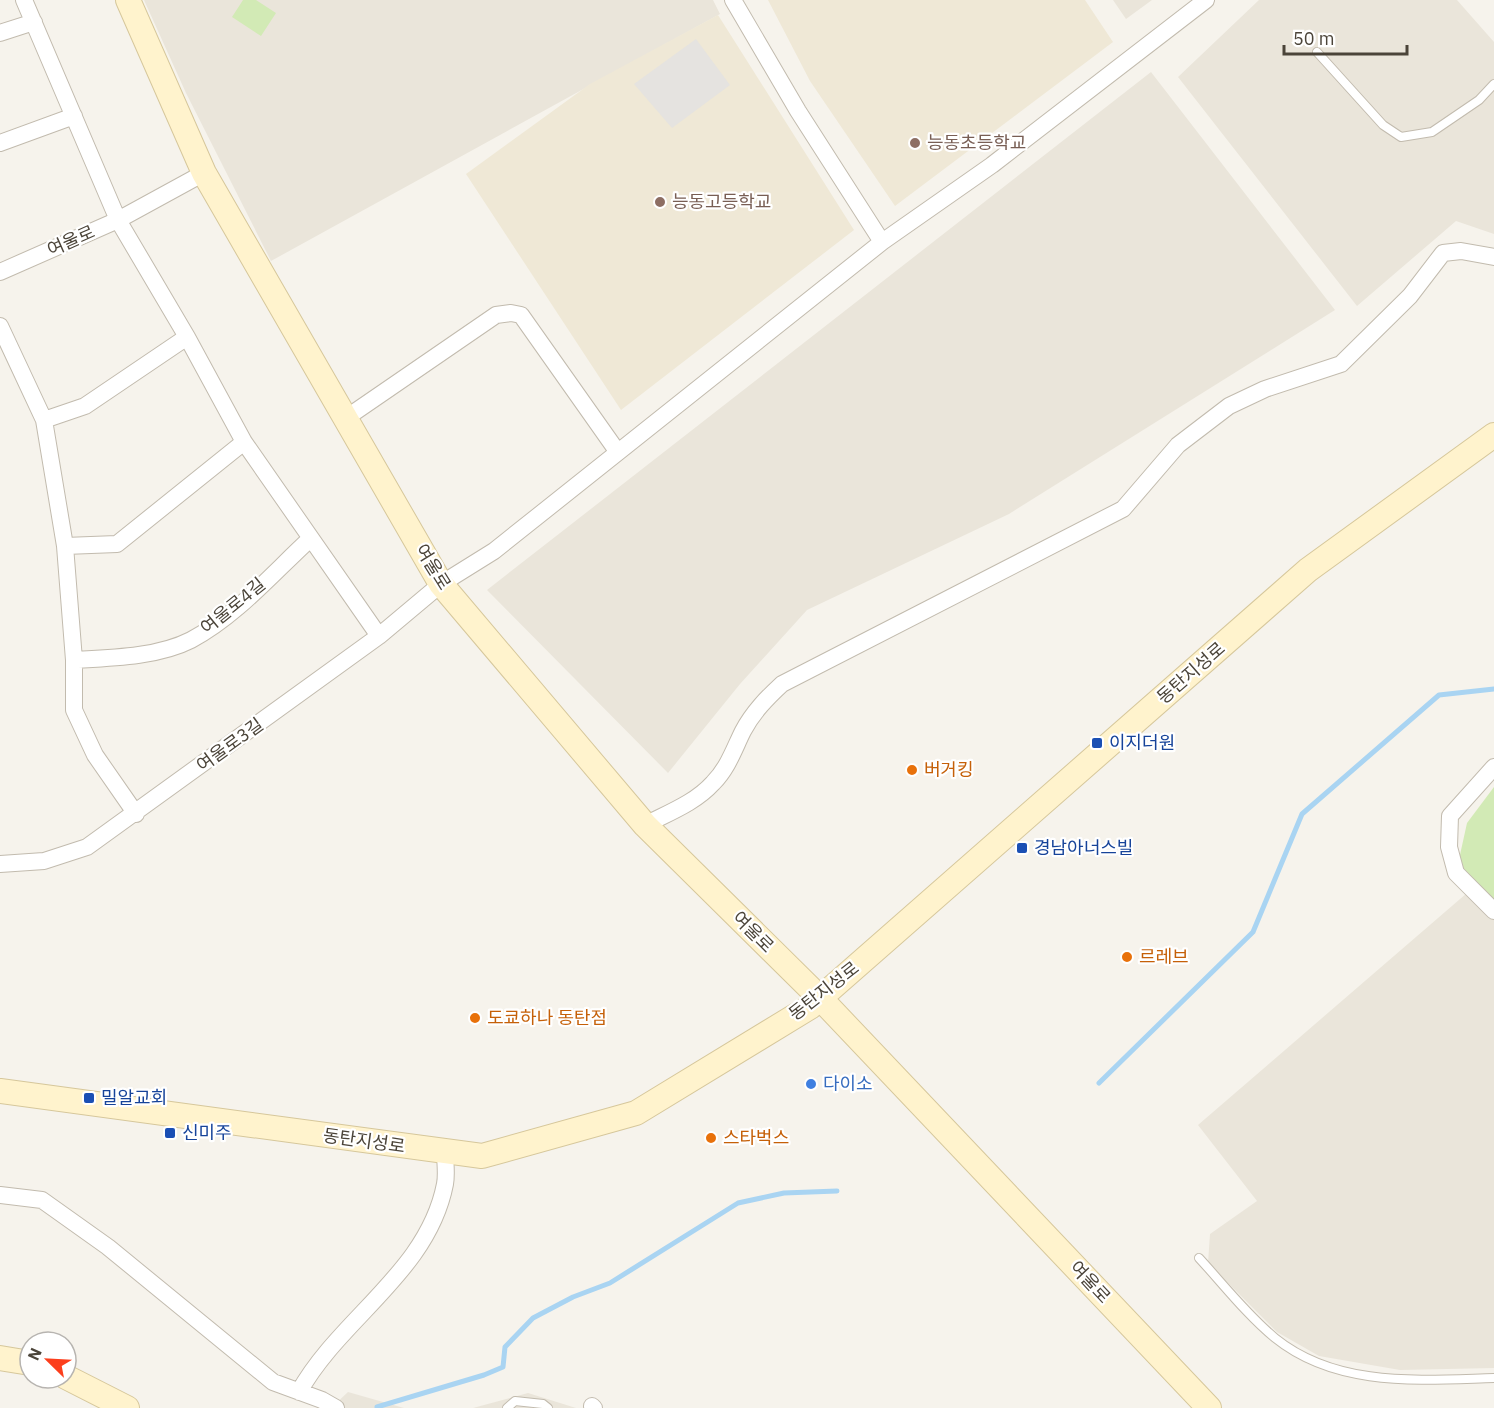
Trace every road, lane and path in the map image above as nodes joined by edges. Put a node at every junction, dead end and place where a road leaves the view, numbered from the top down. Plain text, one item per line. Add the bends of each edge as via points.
1 (24, 0) edge
2 (128, 0) edge
3 (733, 0) edge
4 (1206, 0) edge
5 (34, 22) junction
6 (0, 33) edge
7 (1317, 52) dead end
8 (1494, 84) edge
9 (74, 116) junction
10 (0, 143) edge
11 (204, 172) junction
12 (118, 220) junction
13 (882, 242) junction
14 (1494, 257) edge
15 (0, 272) edge
16 (0, 326) edge
17 (187, 337) junction
18 (346, 418) junction
19 (44, 420) junction
20 (1494, 435) edge
21 (244, 442) junction
22 (617, 451) junction
23 (310, 539) junction
24 (64, 546) junction
25 (441, 584) junction
26 (379, 636) junction
27 (75, 660) junction
28 (1494, 767) edge
29 (136, 814) junction
30 (645, 825) junction
31 (0, 864) edge
32 (1494, 911) edge
33 (820, 998) junction
34 (0, 1091) edge
35 (446, 1152) junction
36 (0, 1195) edge
37 (1199, 1258) dead end
38 (0, 1358) edge
39 (18, 1361) edge
40 (1494, 1378) edge
41 (78, 1383) edge
42 (299, 1392) junction
43 (127, 1408) edge
44 (336, 1408) edge
45 (507, 1408) edge
46 (548, 1408) edge
47 (1209, 1408) edge

1 - 5 street
2 - 11 street, 여울로
3 - 13 street
4 - 13 street, 여울로3길 via 992,165
5 - 6 street
5 - 9 street
7 - 8 lane via 1383,124 1401,136 1432,132 1479,100
9 - 10 street
9 - 12 street
11 - 12 street, 여울로
11 - 18 street, 여울로
12 - 15 street, 여울로
12 - 17 street
13 - 22 street, 여울로3길
14 - 30 street via 1461,251 1443,253 1410,296 1341,364 1265,389 1229,406 1178,445 1123,509 782,684 743,730 731,759 713,784 684,806
16 - 19 street
17 - 19 street via 85,406
17 - 21 street
18 - 22 street via 496,315 511,313 521,315
18 - 25 street, 여울로
19 - 24 street
20 - 33 street, 동탄지성로 via 1308,570
21 - 23 street
21 - 24 street via 117,544
22 - 25 street, 여울로3길 via 494,551
23 - 26 street
23 - 27 street, 여울로4길 via 230,612 190,640 138,656
24 - 27 street
25 - 26 street, 여울로3길
25 - 30 street, 여울로
26 - 29 street, 여울로3길
27 - 29 street via 74,710 95,755
28 - 32 street via 1450,816 1449,847 1456,873
29 - 31 street, 여울로3길 via 87,847 44,861
30 - 33 street, 여울로
33 - 35 street, 동탄지성로 via 636,1113 482,1156
33 - 47 street, 여울로
34 - 35 street, 동탄지성로
35 - 42 street via 445,1184 428,1234 385,1289 310,1372
36 - 42 street via 42,1200 108,1247 273,1382
37 - 40 lane via 1275,1338 1319,1363 1359,1376 1398,1380
38 - 39 street
41 - 43 street
42 - 44 street
45 - 46 lane via 515,1401

